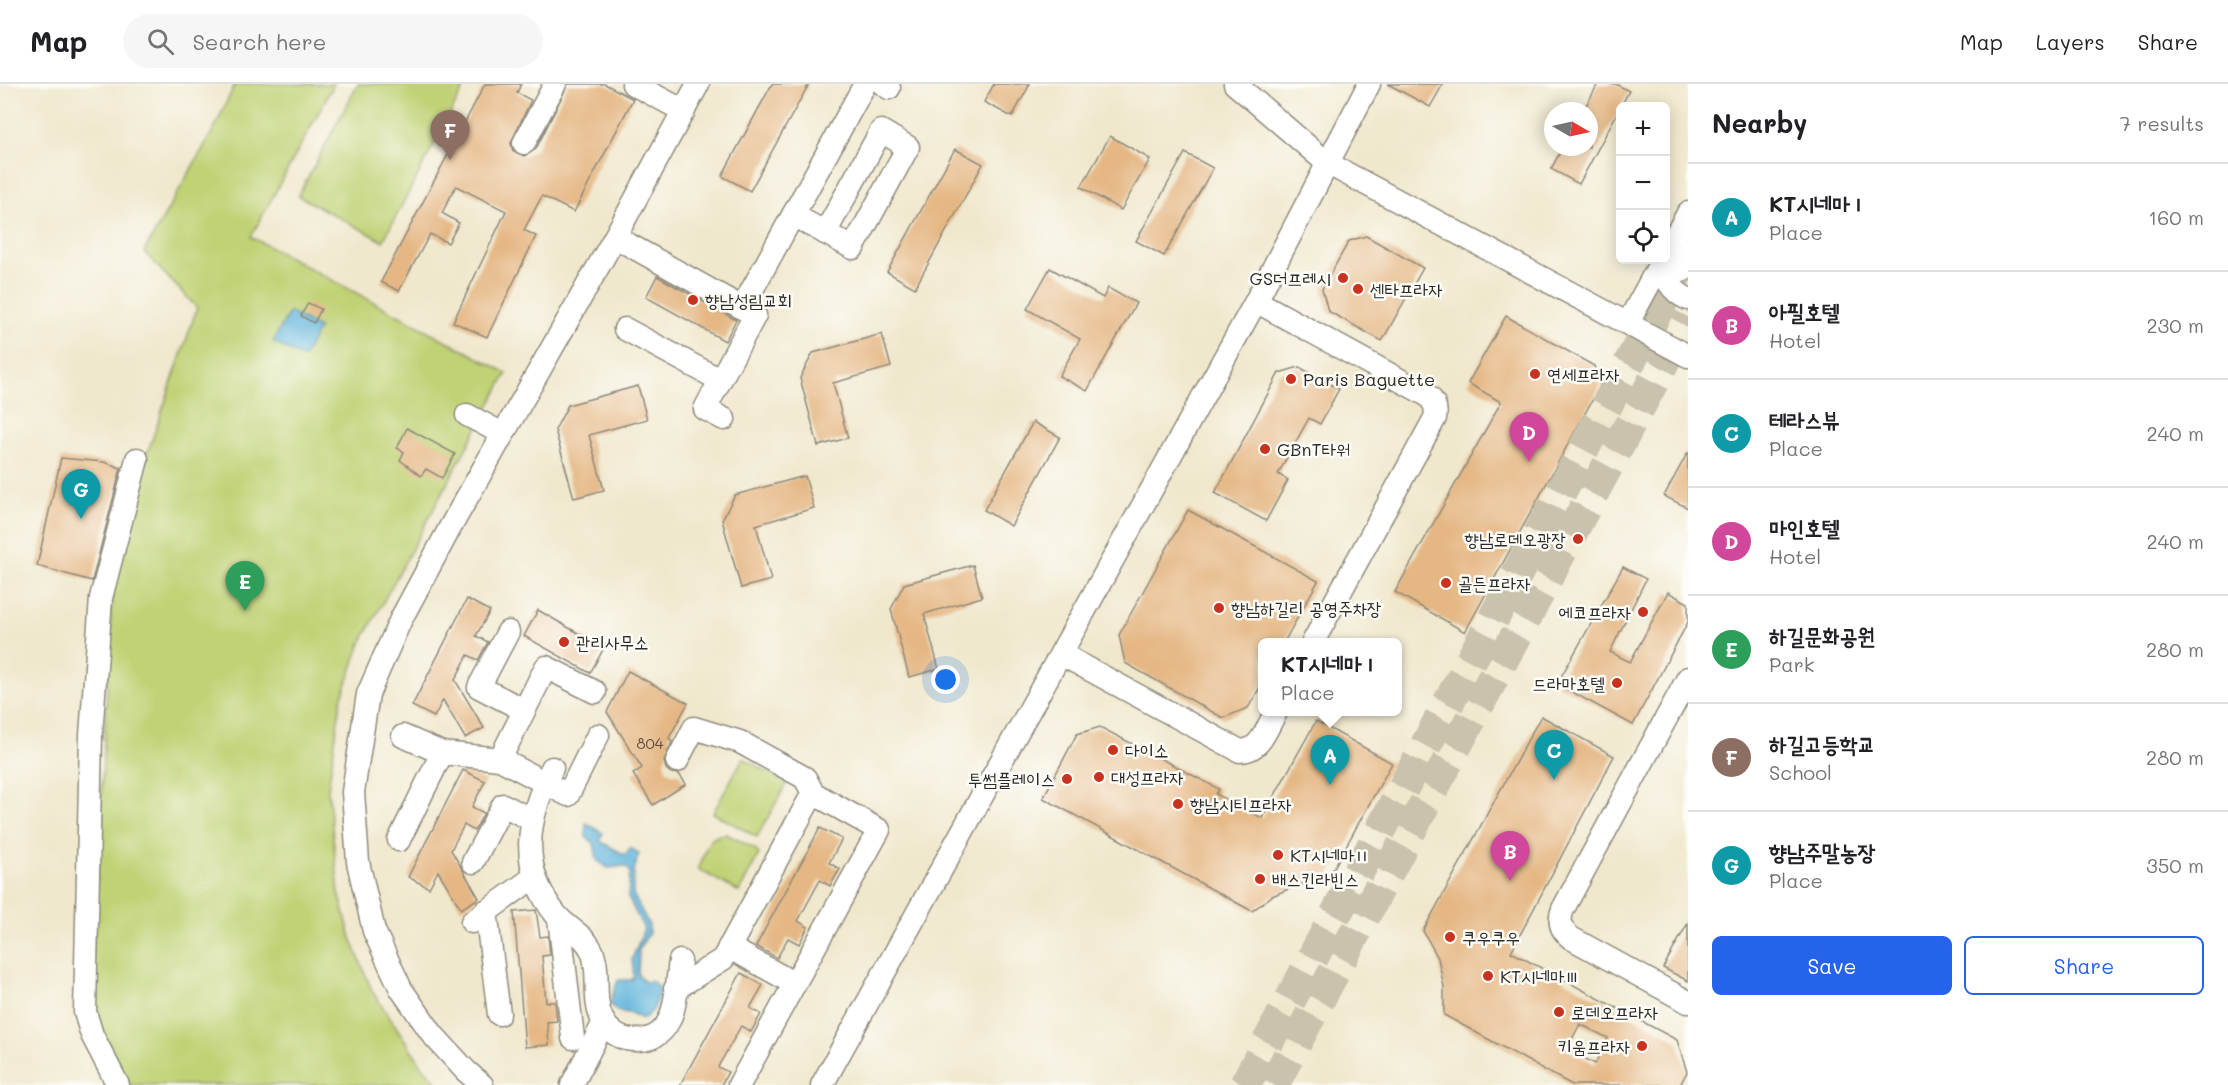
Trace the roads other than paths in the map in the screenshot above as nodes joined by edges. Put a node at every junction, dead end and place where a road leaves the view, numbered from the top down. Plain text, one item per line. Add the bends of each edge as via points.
1 (555, 84) edge
2 (633, 84) edge
3 (698, 84) edge
4 (866, 84) edge
5 (1235, 84) edge
6 (1369, 84) edge
7 (684, 111) junction
8 (524, 142) dead end
9 (1327, 164) junction
10 (1688, 213) edge
11 (793, 215) junction
12 (825, 233) junction
13 (615, 237) junction
14 (1672, 258) edge
15 (1688, 299) edge
16 (1256, 301) junction
17 (742, 308) junction
18 (1628, 323) junction
19 (625, 329) dead end
20 (1688, 356) edge
21 (720, 380) junction
22 (467, 415) dead end
23 (724, 419) dead end
24 (503, 434) junction
25 (137, 459) dead end
26 (508, 632) dead end
27 (1315, 638) edge
28 (1061, 654) junction
29 (1688, 678) edge
30 (595, 692) dead end
31 (524, 710) junction
32 (1273, 716) edge
33 (598, 735) dead end
34 (403, 736) dead end
35 (442, 753) junction
36 (500, 759) junction
37 (677, 761) dead end
38 (548, 775) junction
39 (813, 793) junction
40 (532, 820) junction
41 (399, 840) dead end
42 (473, 862) dead end
43 (534, 877) junction
44 (560, 918) junction
45 (729, 947) junction
46 (680, 961) dead end
47 (795, 984) junction
48 (675, 989) junction
49 (1688, 1002) edge
50 (499, 1014) dead end
51 (604, 1022) junction
52 (573, 1038) dead end
53 (118, 1085) edge
54 (482, 1085) edge
55 (572, 1085) edge
56 (739, 1085) edge
57 (822, 1085) edge

1 - 8 street
2 - 7 street
3 - 7 street
4 - 11 street
5 - 9 street
6 - 9 street
7 - 13 street
9 - 16 street
9 - 18 street
10 - 14 street
11 - 12 street
11 - 17 street
12 - 12 street via 853,248 909,147 881,131
13 - 17 street
13 - 24 street
14 - 15 street via 1665,278
14 - 18 street
16 - 27 street via 1427,395 1436,412
16 - 28 street
17 - 21 street via 755,315
18 - 20 street
19 - 21 street
21 - 23 street via 705,409
22 - 24 street
24 - 54 street via 401,619 368,694 353,792 358,862 374,931 401,989 433,1035
25 - 53 street via 101,598 91,735 85,1012 92,1035
26 - 31 street via 474,684
28 - 32 street via 1240,752 1258,744
28 - 57 street
29 - 49 street via 1560,921 1571,938
30 - 31 street via 546,667
31 - 36 street
33 - 38 street via 568,795
34 - 35 street
35 - 36 street
35 - 41 street
36 - 38 street
37 - 39 street via 694,728 740,742 805,778
38 - 40 street
39 - 45 street
39 - 47 street via 879,830
40 - 42 street via 503,805
40 - 43 street via 530,854
43 - 44 street
43 - 50 street via 479,917
44 - 51 street via 580,934 592,952
44 - 52 street
45 - 47 street
45 - 48 street via 713,968
46 - 48 street
47 - 56 street
48 - 51 street via 672,1019 654,1037 629,1040
51 - 55 street

